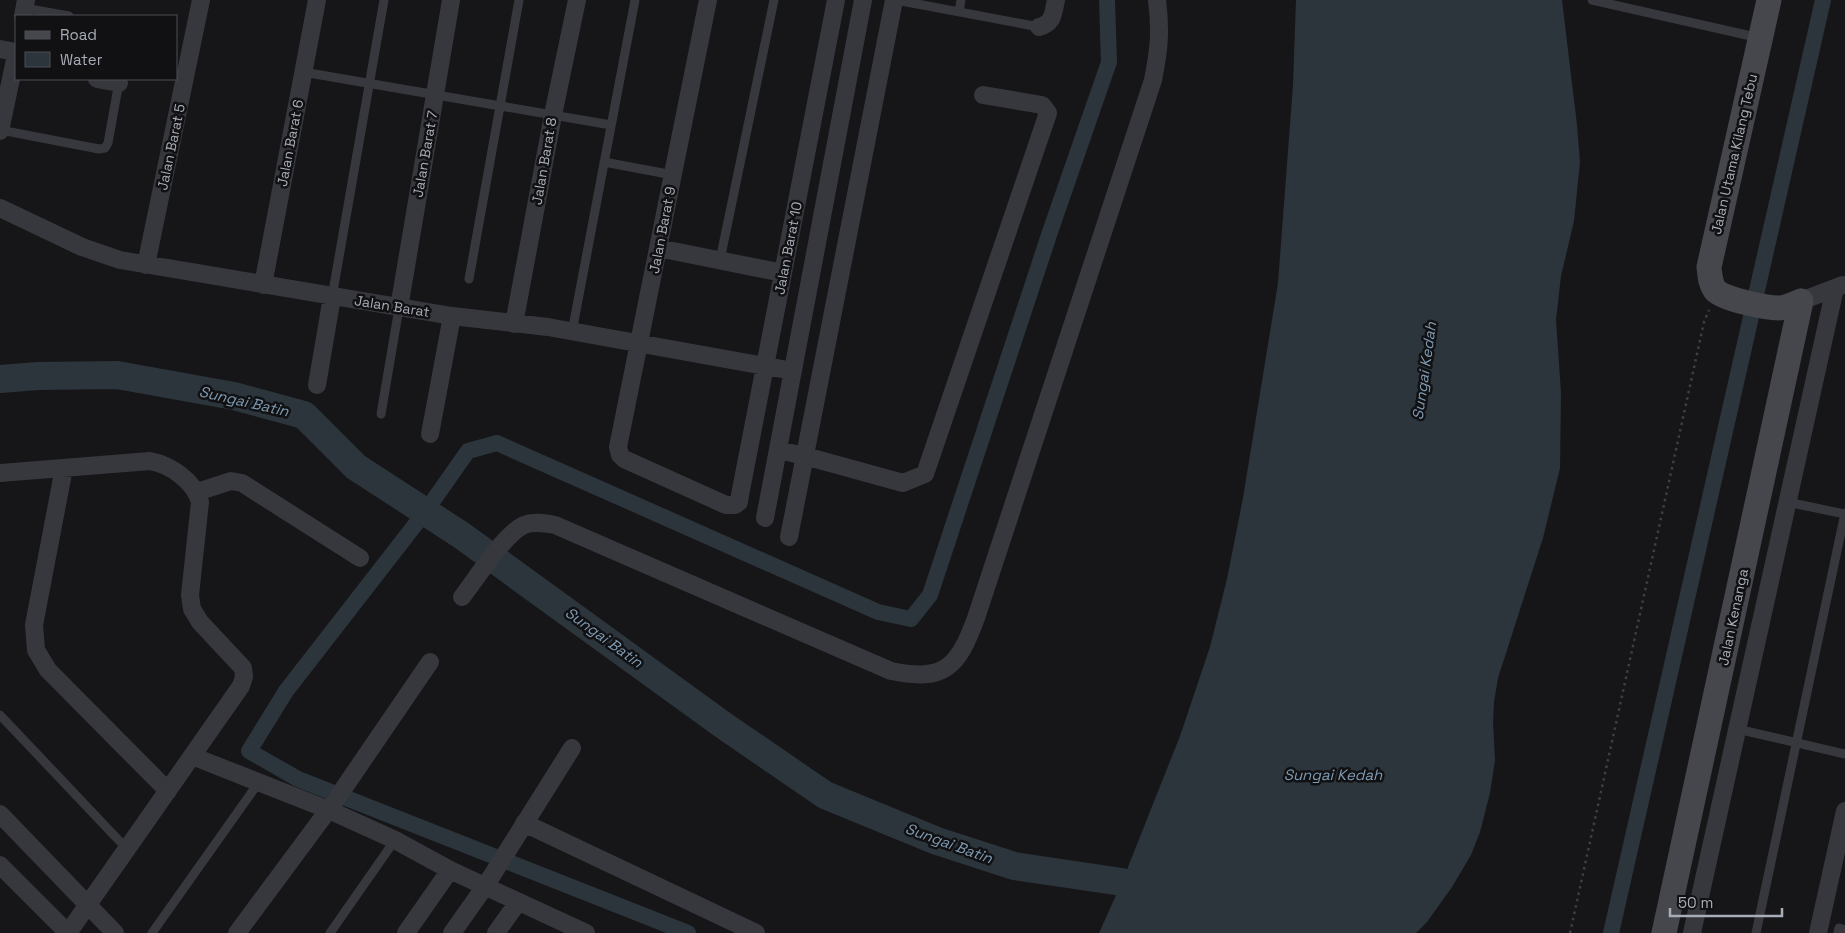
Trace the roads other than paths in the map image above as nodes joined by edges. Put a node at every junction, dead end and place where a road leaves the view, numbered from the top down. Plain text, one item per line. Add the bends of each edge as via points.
1 (201, 0) edge
2 (317, 0) edge
3 (384, 0) edge
4 (451, 0) edge
5 (519, 0) edge
6 (577, 0) edge
7 (635, 0) edge
8 (708, 0) edge
9 (774, 0) edge
10 (836, 0) edge
11 (863, 0) edge
12 (895, 0) edge
13 (961, 0) edge
14 (1056, 0) edge
15 (1157, 0) edge
16 (1592, 0) edge
17 (1769, 0) edge
18 (24, 8) edge
19 (959, 12) junction
20 (62, 15) edge
21 (1039, 27) joint
22 (1760, 38) junction
23 (0, 50) edge
24 (15, 58) edge
25 (15, 62) edge
26 (303, 72) junction
27 (120, 81) edge
28 (370, 84) junction
29 (435, 95) junction
30 (983, 95) dead end
31 (500, 106) junction
32 (553, 115) junction
33 (611, 125) junction
34 (0, 130) edge
35 (604, 162) junction
36 (673, 176) junction
37 (0, 208) edge
38 (658, 248) junction
39 (720, 260) junction
40 (146, 266) junction
41 (783, 273) junction
42 (468, 279) dead end
43 (263, 285) junction
44 (1840, 286) edge
45 (332, 297) junction
46 (1801, 301) junction
47 (399, 308) junction
48 (452, 316) junction
49 (514, 324) junction
50 (572, 332) junction
51 (639, 344) junction
52 (765, 366) junction
53 (793, 371) junction
54 (317, 385) dead end
55 (381, 414) dead end
56 (430, 434) dead end
57 (778, 450) junction
58 (805, 456) junction
59 (64, 468) junction
60 (0, 473) edge
61 (197, 492) junction
62 (740, 495) joint
63 (1787, 502) junction
64 (1845, 514) edge
65 (765, 518) dead end
66 (789, 537) dead end
67 (360, 558) dead end
68 (462, 597) dead end
69 (430, 662) dead end
70 (0, 715) edge
71 (1737, 729) junction
72 (1796, 743) junction
73 (572, 748) dead end
74 (1845, 754) edge
75 (192, 756) junction
76 (259, 782) junction
77 (168, 790) junction
78 (332, 806) junction
79 (1845, 811) edge
80 (0, 814) edge
81 (524, 823) junction
82 (1842, 836) edge
83 (395, 840) junction
84 (127, 849) junction
85 (1840, 862) edge
86 (0, 865) edge
87 (450, 870) junction
88 (489, 880) junction
89 (518, 902) junction
90 (87, 906) junction
91 (1845, 930) edge
92 (582, 932) edge
93 (68, 933) edge
94 (115, 933) edge
95 (152, 933) edge
96 (237, 933) edge
97 (330, 933) edge
98 (406, 933) edge
99 (452, 933) edge
100 (496, 933) edge
101 (756, 933) edge
102 (1664, 933) edge
103 (1692, 933) edge
104 (1756, 933) edge
105 (1818, 933) edge
106 (1838, 933) edge

1 - 40 street, Jalan Barat 5
2 - 26 street, Jalan Barat 6
3 - 28 lane
4 - 29 street, Jalan Barat 7
5 - 31 lane
6 - 32 street, Jalan Barat 8
7 - 33 lane
8 - 36 street, Jalan Barat 9
9 - 39 lane
10 - 41 street, Jalan Barat 10
11 - 53 street
12 - 19 lane
12 - 58 street
13 - 19 lane
14 - 21 street via 1052,18
15 - 68 street via 1161,26 1153,80 976,618 969,638 953,664 921,676 890,671 556,525 533,523 512,534
16 - 22 lane
17 - 22 street, Jalan Utama Kilang Tebu
18 - 20 lane
19 - 21 lane
22 - 46 street, Jalan Utama Kilang Tebu via 1710,259 1712,283 1723,295 1778,308
23 - 24 street
25 - 34 street
26 - 28 lane
26 - 43 street, Jalan Barat 6
27 - 34 lane via 108,143 104,148
28 - 29 lane
28 - 45 lane
29 - 31 lane
29 - 47 street, Jalan Barat 7
30 - 58 street via 1042,105 1048,113 925,474 903,483
31 - 32 lane
31 - 42 lane
32 - 33 lane
32 - 49 street, Jalan Barat 8
33 - 35 lane
35 - 36 lane
35 - 50 lane
36 - 38 street, Jalan Barat 9
37 - 40 street, Jalan Barat via 82,248
38 - 39 street
38 - 51 street, Jalan Barat 9
39 - 41 street
40 - 43 street, Jalan Barat
41 - 52 street, Jalan Barat 10
43 - 45 street, Jalan Barat
44 - 46 street
44 - 63 street
45 - 47 street, Jalan Barat
45 - 54 street
46 - 102 street, Jalan Kenanga
47 - 48 street, Jalan Barat
47 - 55 lane
48 - 49 street, Jalan Barat
48 - 56 street
49 - 50 street, Jalan Barat
50 - 51 street, Jalan Barat
51 - 52 street, Jalan Barat
51 - 62 street, Jalan Barat 9 via 618,447 620,454 624,459 726,505 735,505
52 - 53 street, Jalan Barat
52 - 62 street, Jalan Barat 10
53 - 57 street
57 - 58 street
57 - 65 street
58 - 66 street
59 - 60 street
59 - 61 street via 150,461 170,468
59 - 77 street via 34,625 36,650 48,670
61 - 67 street via 231,481 242,483
61 - 75 street via 200,514 190,594 192,609 243,668 244,677
63 - 64 lane
63 - 71 street
64 - 72 lane
69 - 78 street
70 - 84 lane
71 - 72 lane
71 - 103 street
72 - 74 lane
72 - 104 lane
73 - 81 street
75 - 76 street
75 - 77 street
76 - 78 street
76 - 95 lane
77 - 84 street
78 - 83 street
78 - 96 street
79 - 82 street
80 - 90 street
81 - 88 street
81 - 101 street
82 - 85 street
83 - 87 street
83 - 97 lane
84 - 90 street
85 - 105 street
86 - 93 street
87 - 88 street
87 - 98 street
88 - 89 street
88 - 99 street
89 - 92 street
89 - 100 street
90 - 93 street
90 - 94 street
91 - 106 lane via 1839,928

